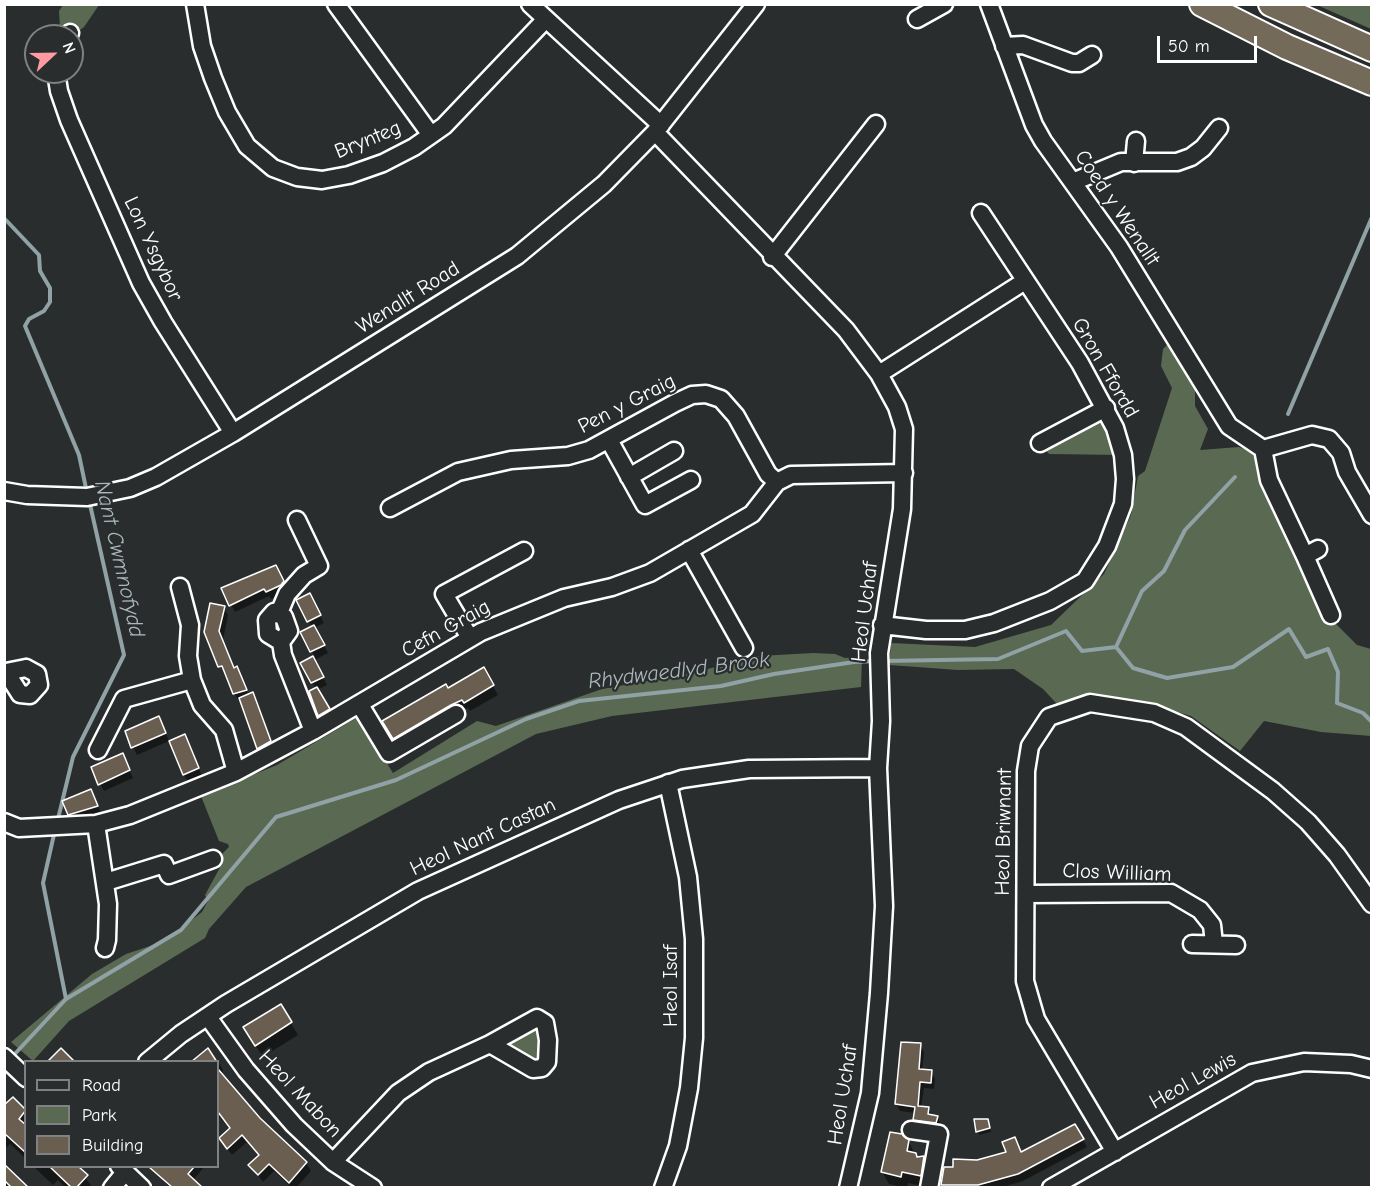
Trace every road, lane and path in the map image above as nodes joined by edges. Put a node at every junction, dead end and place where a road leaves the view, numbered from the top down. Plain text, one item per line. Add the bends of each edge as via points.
1 (195, 4) edge
2 (336, 4) edge
3 (530, 4) edge
4 (756, 4) edge
5 (944, 4) edge
6 (988, 4) edge
7 (1202, 4) edge
8 (1271, 4) edge
9 (546, 19) junction
10 (917, 19) dead end
11 (1004, 46) junction
12 (1371, 50) edge
13 (1092, 55) dead end
14 (1371, 83) edge
15 (58, 84) edge
16 (876, 124) dead end
17 (658, 128) junction
18 (1219, 128) dead end
19 (431, 135) junction
20 (1136, 141) dead end
21 (1134, 163) junction
22 (1073, 182) junction
23 (981, 213) dead end
24 (772, 257) junction
25 (1025, 281) junction
26 (879, 374) junction
27 (1106, 408) junction
28 (233, 433) junction
29 (609, 440) junction
30 (1040, 443) dead end
31 (1263, 449) junction
32 (674, 451) dead end
33 (904, 472) junction
34 (629, 477) junction
35 (691, 480) dead end
36 (777, 482) junction
37 (4, 491) edge
38 (1369, 505) edge
39 (390, 508) dead end
40 (297, 520) dead end
41 (524, 550) dead end
42 (689, 550) junction
43 (180, 587) dead end
44 (1331, 615) dead end
45 (882, 625) junction
46 (470, 638) junction
47 (744, 648) dead end
48 (192, 680) junction
49 (360, 705) junction
50 (456, 714) dead end
51 (313, 732) junction
52 (98, 750) dead end
53 (878, 768) junction
54 (236, 772) junction
55 (668, 783) junction
56 (4, 822) edge
57 (96, 824) junction
58 (213, 859) dead end
59 (106, 882) junction
60 (1026, 894) junction
61 (1371, 904) edge
62 (1192, 944) dead end
63 (1214, 944) junction
64 (1236, 945) dead end
65 (105, 948) dead end
66 (208, 1017) junction
67 (490, 1044) dead end
68 (4, 1057) edge
69 (150, 1060) edge
70 (1371, 1069) edge
71 (24, 1076) edge
72 (911, 1130) dead end
73 (1115, 1152) junction
74 (333, 1162) junction
75 (122, 1169) edge
76 (112, 1188) edge
77 (142, 1188) edge
78 (372, 1188) edge
79 (663, 1188) edge
80 (848, 1188) edge
81 (928, 1188) edge
82 (1051, 1188) edge

1 - 19 street, Brynteg via 202,46 227,112 247,146 273,168 297,177 322,180 349,175 383,163
2 - 19 street
3 - 9 street
4 - 17 street, Wenallt Road
5 - 10 street
6 - 11 street, Coed y Wenallt
7 - 14 highway
8 - 12 highway
9 - 17 street
9 - 19 street, Brynteg via 464,108
11 - 13 street via 1023,45 1072,63
11 - 22 street, Coed y Wenallt via 1034,125
15 - 28 street, Lon Ysgybor via 69,120 141,283
16 - 24 street
17 - 24 street, Heol Uchaf
17 - 28 street, Wenallt Road via 604,184 517,256
18 - 21 street via 1191,157 1176,162
20 - 21 street
21 - 22 street via 1121,162
22 - 31 street, Coed y Wenallt via 1119,247 1229,426
23 - 25 street, Gron Ffordd
24 - 26 street, Heol Uchaf via 846,330
25 - 26 street
25 - 27 street, Gron Ffordd
26 - 33 street, Heol Uchaf via 904,429
27 - 30 street
27 - 45 street, Gron Ffordd via 1123,455 1123,504 1107,546 1085,581 1050,601 965,630
28 - 37 street, Wenallt Road via 130,488 87,497
29 - 34 street
29 - 36 street, Pen y Graig via 675,403 706,394 721,399 736,416 768,474
29 - 39 street, Pen y Graig via 568,456 511,460 459,472
31 - 38 street via 1312,435 1329,439 1341,453 1347,472
31 - 44 street via 1269,480 1312,553
32 - 34 street
33 - 36 street via 816,472 791,475
33 - 45 street, Heol Uchaf via 902,509
34 - 35 street via 645,505
36 - 42 street, Cefn Graig via 752,514
40 - 51 street via 319,566 304,575 288,594 279,613 289,631 281,642
41 - 46 street via 444,594
42 - 46 street, Cefn Graig via 650,573 517,615
42 - 47 street
43 - 48 street via 190,625 188,656
45 - 53 street, Heol Uchaf
46 - 49 street, Cefn Graig
48 - 52 street via 124,699
48 - 54 street via 202,705 224,730
49 - 50 street via 389,753
49 - 51 street, Cefn Graig
51 - 54 street, Cefn Graig
53 - 55 street, Heol Nant Castan via 749,769
53 - 80 street, Heol Uchaf via 884,906 879,993 870,1093
54 - 57 street, Cefn Graig via 130,815
55 - 66 street, Heol Nant Castan via 559,826 418,891
55 - 79 street, Heol Isaf via 693,929 694,1027 689,1088 678,1146
56 - 57 street, Cefn Graig via 19,828
57 - 59 street
58 - 59 street via 169,875 164,864
59 - 65 street
60 - 61 street, Heol Briwnant via 1026,771 1030,746 1049,717 1090,704 1154,712 1186,727 1230,758 1308,822
60 - 63 street, Clos William via 1171,893 1200,910 1212,925
60 - 73 street, Heol Briwnant via 1025,981 1029,1000 1046,1037
62 - 63 street
63 - 64 street
66 - 69 street, Heol Nant Castan
66 - 74 street, Heol Mabon via 271,1101
67 - 74 street via 429,1072 398,1093
68 - 71 street
70 - 73 street, Heol Lewis via 1304,1062 1252,1073
72 - 81 street via 939,1134
73 - 82 street, Heol Lewis
74 - 78 street, Heol Mabon
75 - 76 street
75 - 77 street

